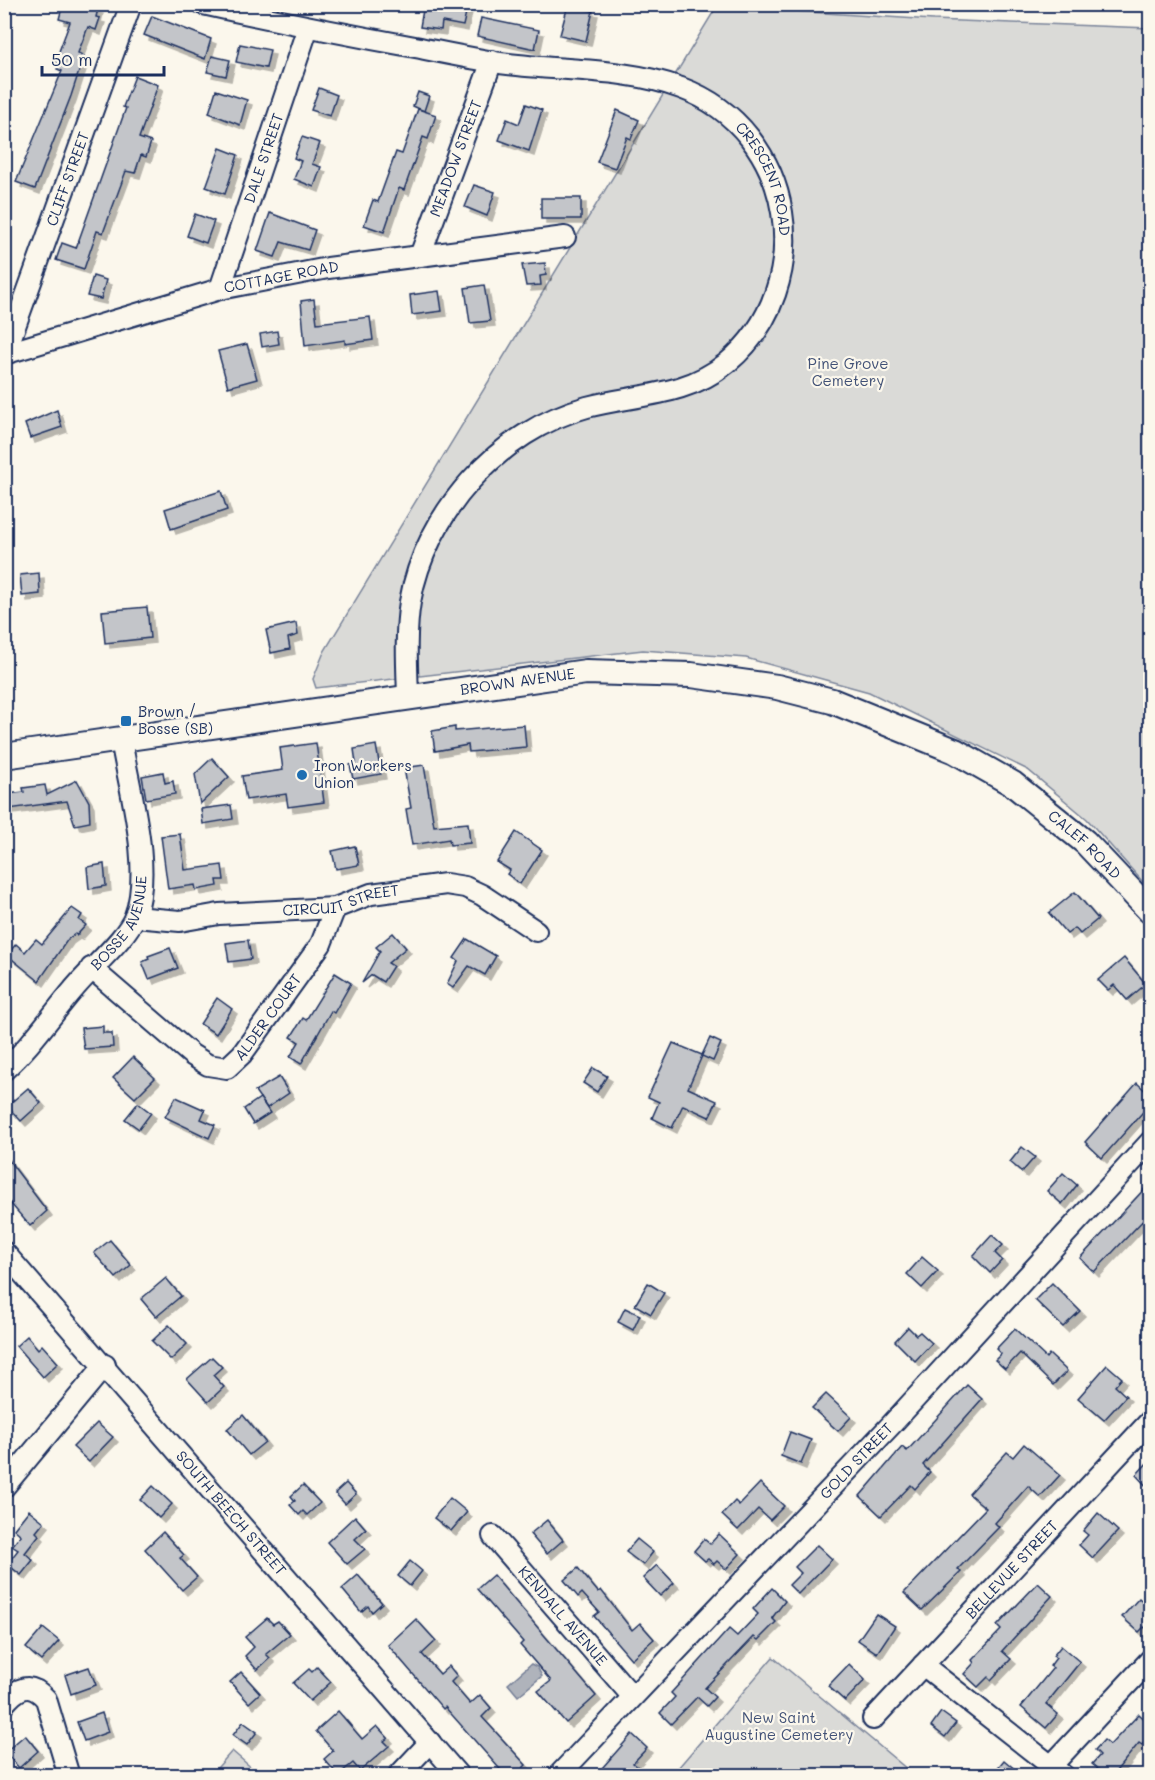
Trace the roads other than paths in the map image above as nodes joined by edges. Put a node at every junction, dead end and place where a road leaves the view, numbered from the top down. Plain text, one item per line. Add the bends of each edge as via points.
1 (131, 4) edge
2 (203, 4) edge
3 (308, 27) junction
4 (492, 61) junction
5 (565, 237) dead end
6 (420, 256) junction
7 (220, 289) junction
8 (5, 354) edge
9 (408, 696) junction
10 (121, 739) junction
11 (4, 756) edge
12 (1013, 784) joint
13 (335, 908) junction
14 (1150, 911) edge
15 (135, 917) junction
16 (536, 931) dead end
17 (91, 968) junction
18 (4, 1070) edge
19 (1150, 1142) edge
20 (4, 1252) edge
21 (105, 1365) junction
22 (1150, 1420) edge
23 (4, 1487) edge
24 (494, 1536) dead end
25 (1150, 1660) edge
26 (922, 1665) junction
27 (632, 1696) junction
28 (4, 1704) edge
29 (873, 1719) dead end
30 (430, 1742) junction
31 (1058, 1770) edge
32 (69, 1776) edge
33 (398, 1776) edge
34 (459, 1776) edge
35 (558, 1776) edge

1 - 8 street, CLIFF STREET
2 - 3 street, CRESCENT ROAD
3 - 4 street, CRESCENT ROAD
3 - 7 street, DALE STREET
4 - 6 street, MEADOW STREET
4 - 9 street, CRESCENT ROAD via 660,81 712,103 748,134 772,173 784,218 783,265 774,301 765,318 743,348 714,372 681,389 585,407 550,421 517,440 474,478 439,525 417,576 410,603
5 - 6 street, COTTAGE ROAD
6 - 7 street, COTTAGE ROAD via 328,268
7 - 8 street, COTTAGE ROAD
9 - 10 main road, BROWN AVENUE
9 - 12 main road, BROWN AVENUE via 586,672 733,679 832,701 955,751
10 - 11 main road, BROWN AVENUE
10 - 15 street, BOSSE AVENUE via 141,882
12 - 14 main road, CALEF ROAD via 1086,842
13 - 15 street, CIRCUIT STREET via 219,914 180,921
13 - 16 street, CIRCUIT STREET via 371,894 446,884 482,895
13 - 17 street, ALDER COURT via 321,944 249,1045 227,1068 208,1065 192,1055
15 - 17 street, BOSSE AVENUE
17 - 18 street, BOSSE AVENUE via 23,1054
19 - 27 street, GOLD STREET via 892,1424
20 - 21 street, SOUTH BEECH STREET
21 - 23 street
21 - 30 street, SOUTH BEECH STREET
22 - 26 street, BELLEVUE STREET
24 - 27 street, KENDALL AVENUE
25 - 31 street
26 - 29 street, BELLEVUE STREET
26 - 31 street
27 - 35 street, GOLD STREET
28 - 32 street via 25,1686 37,1689 46,1699
30 - 33 street
30 - 34 street, SOUTH BEECH STREET

